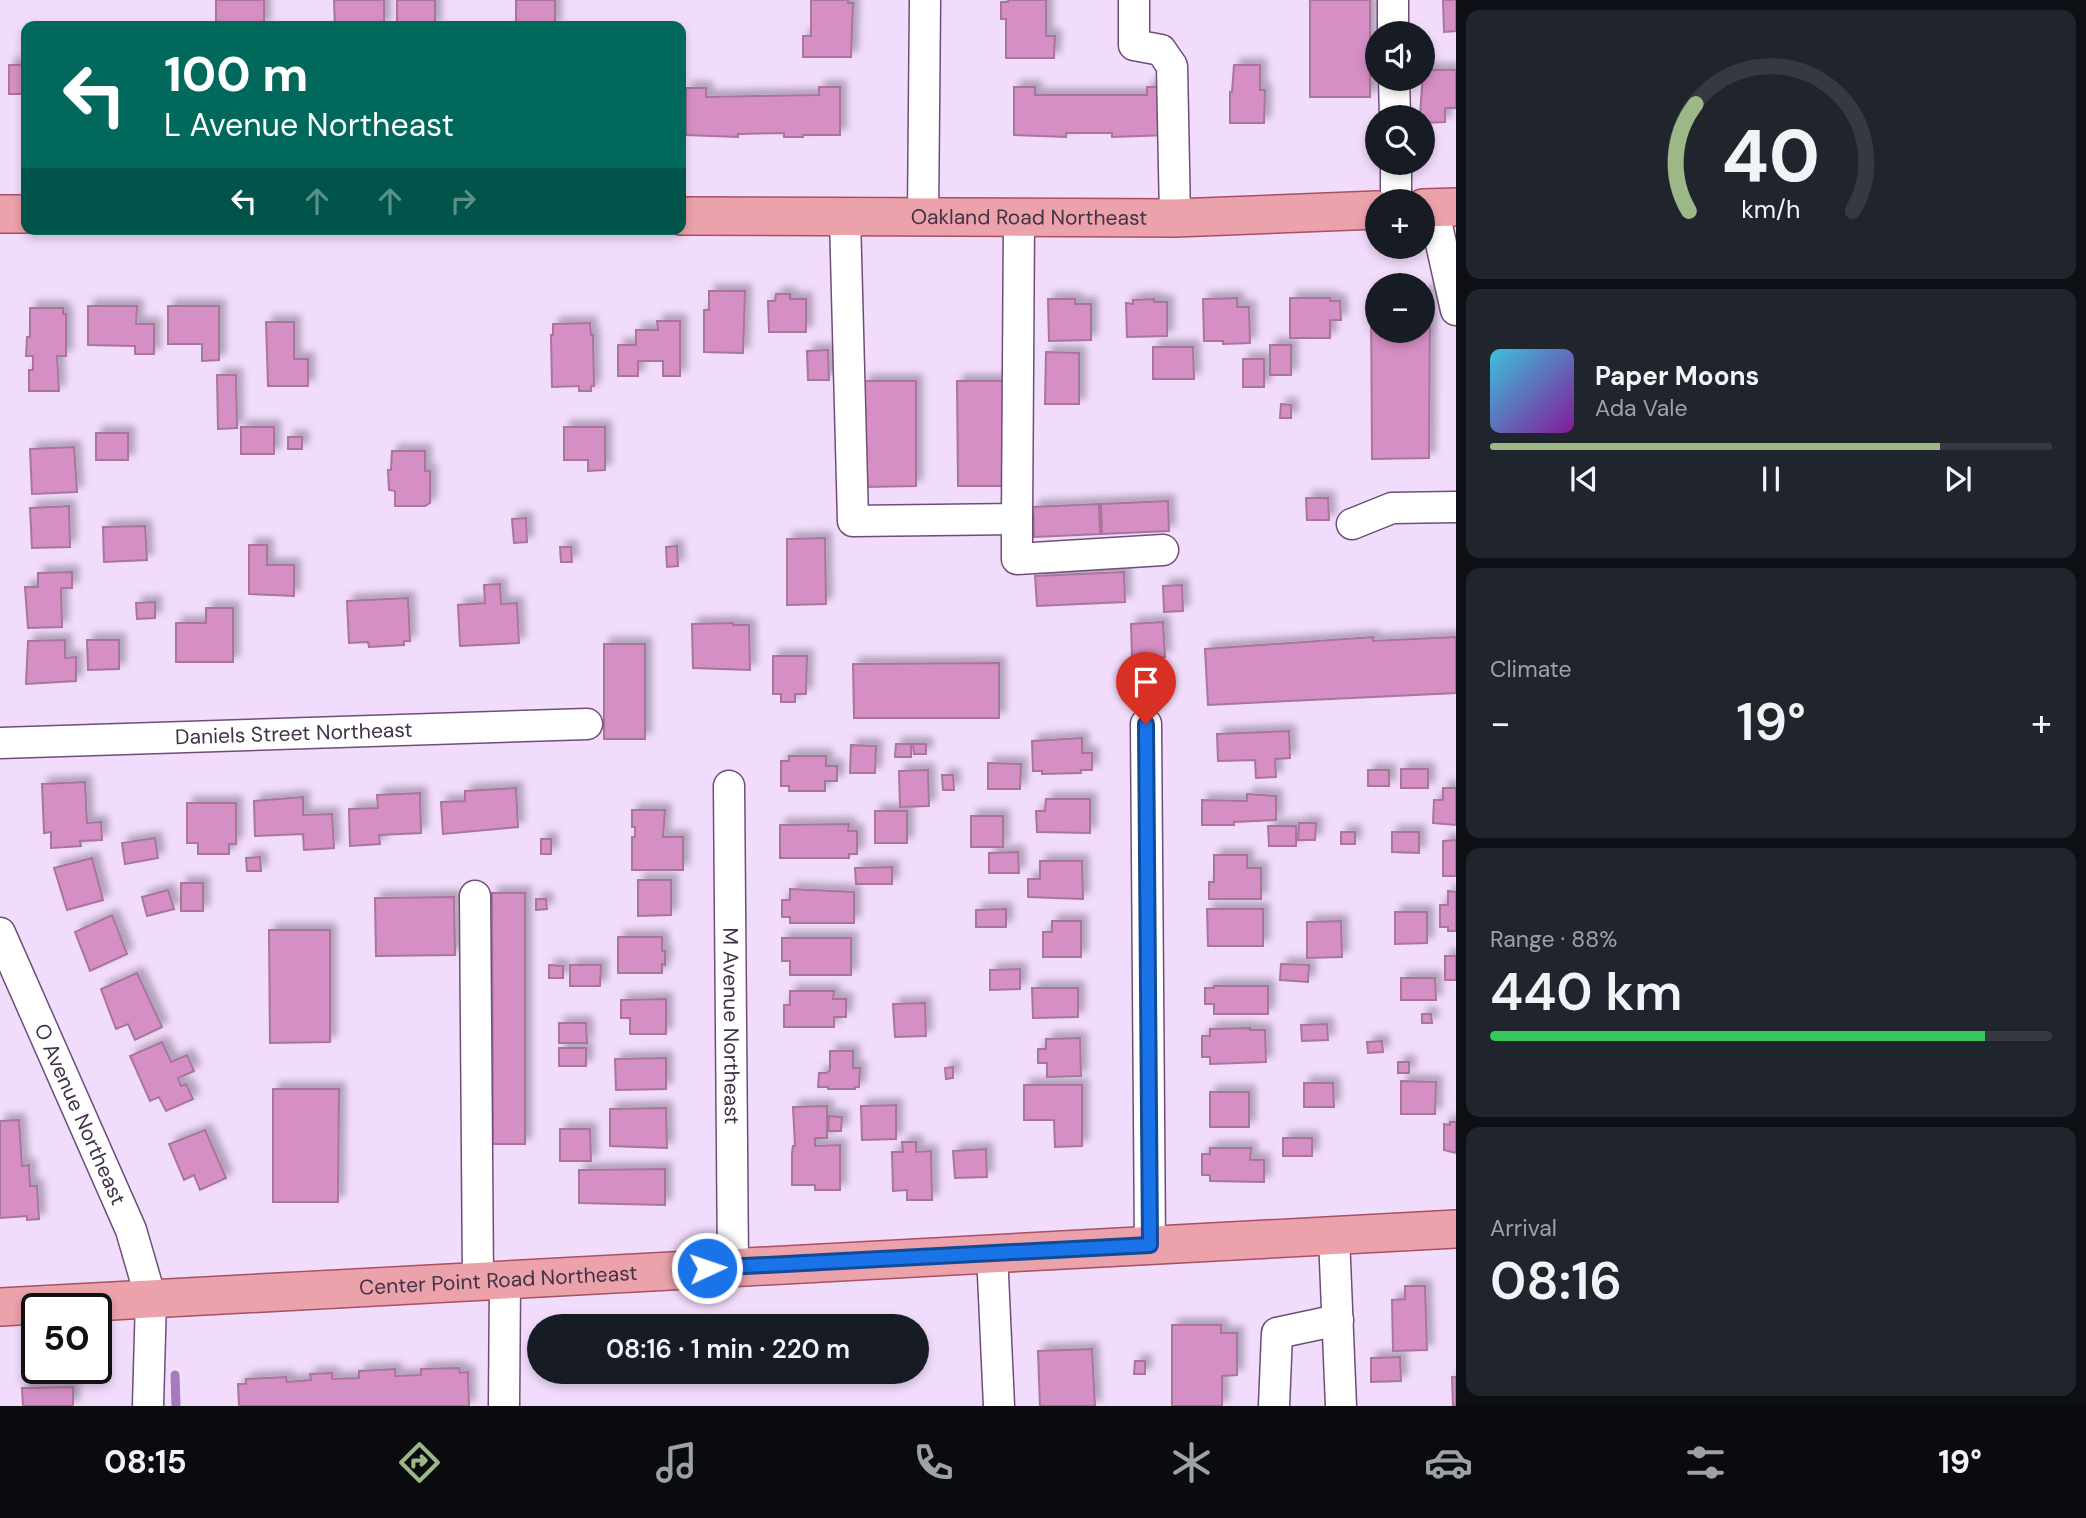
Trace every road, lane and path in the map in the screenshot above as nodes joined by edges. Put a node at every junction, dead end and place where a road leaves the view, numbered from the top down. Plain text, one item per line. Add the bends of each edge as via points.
1 (925, 0) edge
2 (1134, 0) edge
3 (1393, 0) edge
4 (1394, 21) edge
5 (1437, 208) edge
6 (1365, 210) edge
7 (0, 214) edge
8 (21, 214) edge
9 (686, 216) edge
10 (845, 217) junction
11 (923, 217) junction
12 (1018, 218) junction
13 (1175, 218) junction
14 (1456, 310) edge
15 (1456, 507) edge
16 (1017, 519) junction
17 (1352, 524) dead end
18 (1163, 550) dead end
19 (587, 724) dead end
20 (1146, 724) dead end
21 (0, 743) edge
22 (729, 786) dead end
23 (475, 896) dead end
24 (0, 933) edge
25 (1456, 1229) edge
26 (1334, 1237) junction
27 (1150, 1245) junction
28 (992, 1253) junction
29 (733, 1266) junction
30 (491, 1280) junction
31 (151, 1299) junction
32 (0, 1307) edge
33 (1338, 1320) junction
34 (149, 1406) edge
35 (504, 1406) edge
36 (999, 1406) edge
37 (1275, 1406) edge
38 (1341, 1406) edge

1 - 11 street
2 - 13 street via 1134,46 1161,50 1172,66
3 - 4 street
5 - 14 street
6 - 13 main road, Oakland Road Northeast
7 - 8 main road
9 - 10 main road, Oakland Road Northeast
10 - 11 main road, Oakland Road Northeast
10 - 16 street via 853,521
11 - 12 main road, Oakland Road Northeast
12 - 13 main road, Oakland Road Northeast
12 - 16 street
15 - 17 street via 1392,508
16 - 18 street via 1017,559
19 - 21 street, Daniels Street Northeast
20 - 27 street
22 - 29 street, M Avenue Northeast
23 - 30 street
24 - 31 street, O Avenue Northeast via 131,1230
25 - 26 main road, Center Point Road Northeast
26 - 27 main road, Center Point Road Northeast
26 - 33 street
27 - 28 main road, Center Point Road Northeast
28 - 29 main road, Center Point Road Northeast
28 - 36 street
29 - 30 main road, Center Point Road Northeast
30 - 31 main road, Center Point Road Northeast
30 - 35 street
31 - 32 main road, Center Point Road Northeast
31 - 34 street, O Avenue Northeast
33 - 37 street via 1278,1333
33 - 38 street

